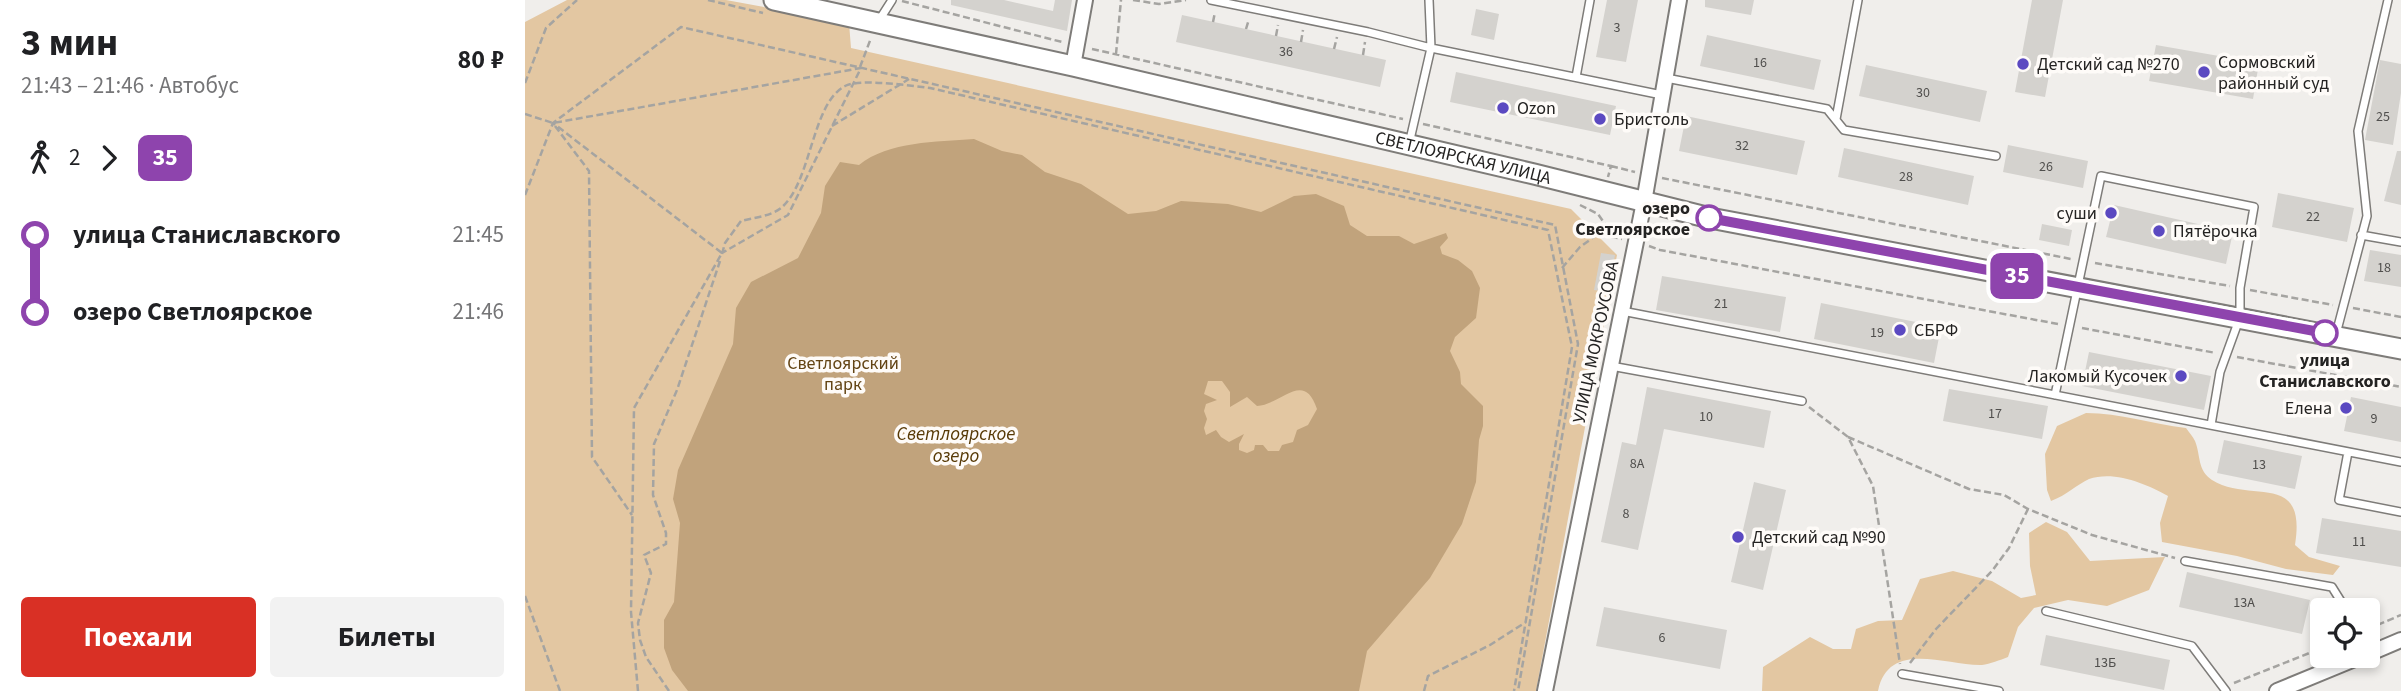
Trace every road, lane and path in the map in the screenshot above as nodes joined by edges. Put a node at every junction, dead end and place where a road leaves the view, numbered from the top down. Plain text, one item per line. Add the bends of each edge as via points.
1 (577, 0) edge
2 (708, 0) edge
3 (892, 0) edge
4 (900, 0) edge
5 (1085, 0) edge
6 (1121, 0) edge
7 (1133, 0) edge
8 (1186, 0) edge
9 (1211, 0) edge
10 (1429, 0) edge
11 (1590, 0) edge
12 (1679, 0) edge
13 (1859, 0) edge
14 (2388, 0) edge
15 (774, 8) edge
16 (878, 23) junction
17 (863, 36) dead end
18 (1077, 46) junction
19 (1431, 48) junction
20 (1116, 54) junction
21 (1073, 66) junction
22 (861, 67) junction
23 (1576, 77) junction
24 (1665, 78) junction
25 (909, 79) junction
26 (525, 83) edge
27 (853, 85) junction
28 (899, 85) junction
29 (1663, 95) junction
30 (525, 114) edge
31 (1836, 119) junction
32 (1414, 121) junction
33 (553, 123) junction
34 (832, 126) junction
35 (1409, 145) junction
36 (1996, 156) dead end
37 (1611, 166) junction
38 (1649, 176) junction
39 (1604, 192) junction
40 (525, 195) edge
41 (1572, 201) dead end
42 (1644, 202) junction
43 (2361, 235) junction
44 (1614, 237) junction
45 (1636, 242) junction
46 (2401, 242) edge
47 (722, 253) junction
48 (2083, 261) junction
49 (1562, 268) junction
50 (2078, 287) junction
51 (2241, 288) junction
52 (2343, 306) junction
53 (1622, 311) junction
54 (2240, 317) junction
55 (2401, 317) edge
56 (2069, 326) junction
57 (2335, 335) junction
58 (2401, 349) edge
59 (2226, 355) junction
60 (1611, 366) junction
61 (2401, 387) edge
62 (2055, 395) junction
63 (1802, 401) joint
64 (2211, 425) junction
65 (1848, 437) junction
66 (2348, 452) junction
67 (2401, 462) edge
68 (2028, 509) junction
69 (2401, 512) edge
70 (633, 517) junction
71 (2185, 561) joint
72 (525, 596) edge
73 (2339, 598) edge
74 (2046, 611) dead end
75 (2401, 615) edge
76 (1526, 622) junction
77 (2380, 624) edge
78 (2401, 640) edge
79 (2380, 647) edge
80 (2310, 653) edge
81 (2329, 668) edge
82 (1902, 674) junction
83 (2225, 689) edge
84 (560, 691) edge
85 (638, 691) edge
86 (669, 691) edge
87 (1424, 691) edge
88 (1516, 691) edge
89 (1545, 691) edge
90 (1999, 691) edge
91 (2277, 691) edge

1 - 26 path via 546,27
2 - 15 path
3 - 16 lane
4 - 18 path
5 - 18 street
6 - 20 path
7 - 8 path via 1159,4
9 - 19 lane
10 - 19 lane
11 - 23 lane
12 - 24 street, УЛИЦА МОКРОУСОВА
13 - 31 lane
14 - 43 lane via 2358,131 2367,216
15 - 16 main road, СВЕТЛОЯРСКАЯ УЛИЦА
16 - 21 main road, СВЕТЛОЯРСКАЯ УЛИЦА
17 - 22 path via 871,38
18 - 20 path
18 - 21 street
19 - 23 lane
19 - 32 lane
20 - 32 path
21 - 35 main road, СВЕТЛОЯРСКАЯ УЛИЦА
22 - 25 path
22 - 27 path
22 - 33 path
22 - 33 path via 681,27
23 - 29 lane
24 - 29 street, УЛИЦА МОКРОУСОВА
24 - 31 lane via 1827,109
25 - 28 path
25 - 49 path via 1555,225
27 - 28 path
27 - 34 path
27 - 47 path via 846,85 833,97 782,208 741,221
28 - 34 path
28 - 76 path via 930,88 1548,230 1572,347
29 - 38 street, УЛИЦА МОКРОУСОВА
30 - 33 path
31 - 36 lane via 1844,130
32 - 35 lane
32 - 37 path
33 - 40 path
33 - 47 path
33 - 70 path via 589,171 591,457
34 - 47 path via 788,215
35 - 39 main road, СВЕТЛОЯРСКАЯ УЛИЦА
37 - 38 path
37 - 39 path
38 - 42 street, УЛИЦА МОКРОУСОВА
38 - 48 path
39 - 42 main road, СВЕТЛОЯРСКАЯ УЛИЦА
41 - 44 path via 1598,214
42 - 45 street, УЛИЦА МОКРОУСОВА
42 - 50 main road, СВЕТЛОЯРСКАЯ УЛИЦА
43 - 46 lane
43 - 52 lane
44 - 45 path
44 - 49 path via 1598,234
45 - 53 street, УЛИЦА МОКРОУСОВА
45 - 56 path
47 - 70 path via 635,408
47 - 86 path via 677,390 654,444 653,495 666,544 644,555 651,573 638,624 646,657
48 - 50 lane
48 - 51 path
48 - 51 lane via 2101,176 2254,207
49 - 88 path via 1579,344
50 - 54 main road, СВЕТЛОЯРСКАЯ УЛИЦА
50 - 56 lane
51 - 52 path
51 - 54 lane
52 - 55 path
52 - 57 lane
53 - 60 street, УЛИЦА МОКРОУСОВА
53 - 62 lane
54 - 57 main road, СВЕТЛОЯРСКАЯ УЛИЦА
54 - 59 lane
56 - 59 path
56 - 62 lane
57 - 58 main road, СВЕТЛОЯРСКАЯ УЛИЦА
59 - 61 path
59 - 64 lane
60 - 63 lane
60 - 89 street, УЛИЦА МОКРОУСОВА
62 - 64 lane
63 - 65 path
64 - 66 lane
65 - 68 path via 1969,489 2004,495
65 - 82 path via 1873,486
66 - 67 lane
66 - 69 lane via 2339,500
68 - 71 path via 2092,535
68 - 82 path via 2009,548
70 - 85 path via 631,612
71 - 73 lane via 2332,587
72 - 84 path
74 - 83 lane via 2192,646
75 - 77 path
76 - 87 path via 1429,676
76 - 88 path
78 - 79 street
80 - 83 path
81 - 91 street
82 - 90 lane

